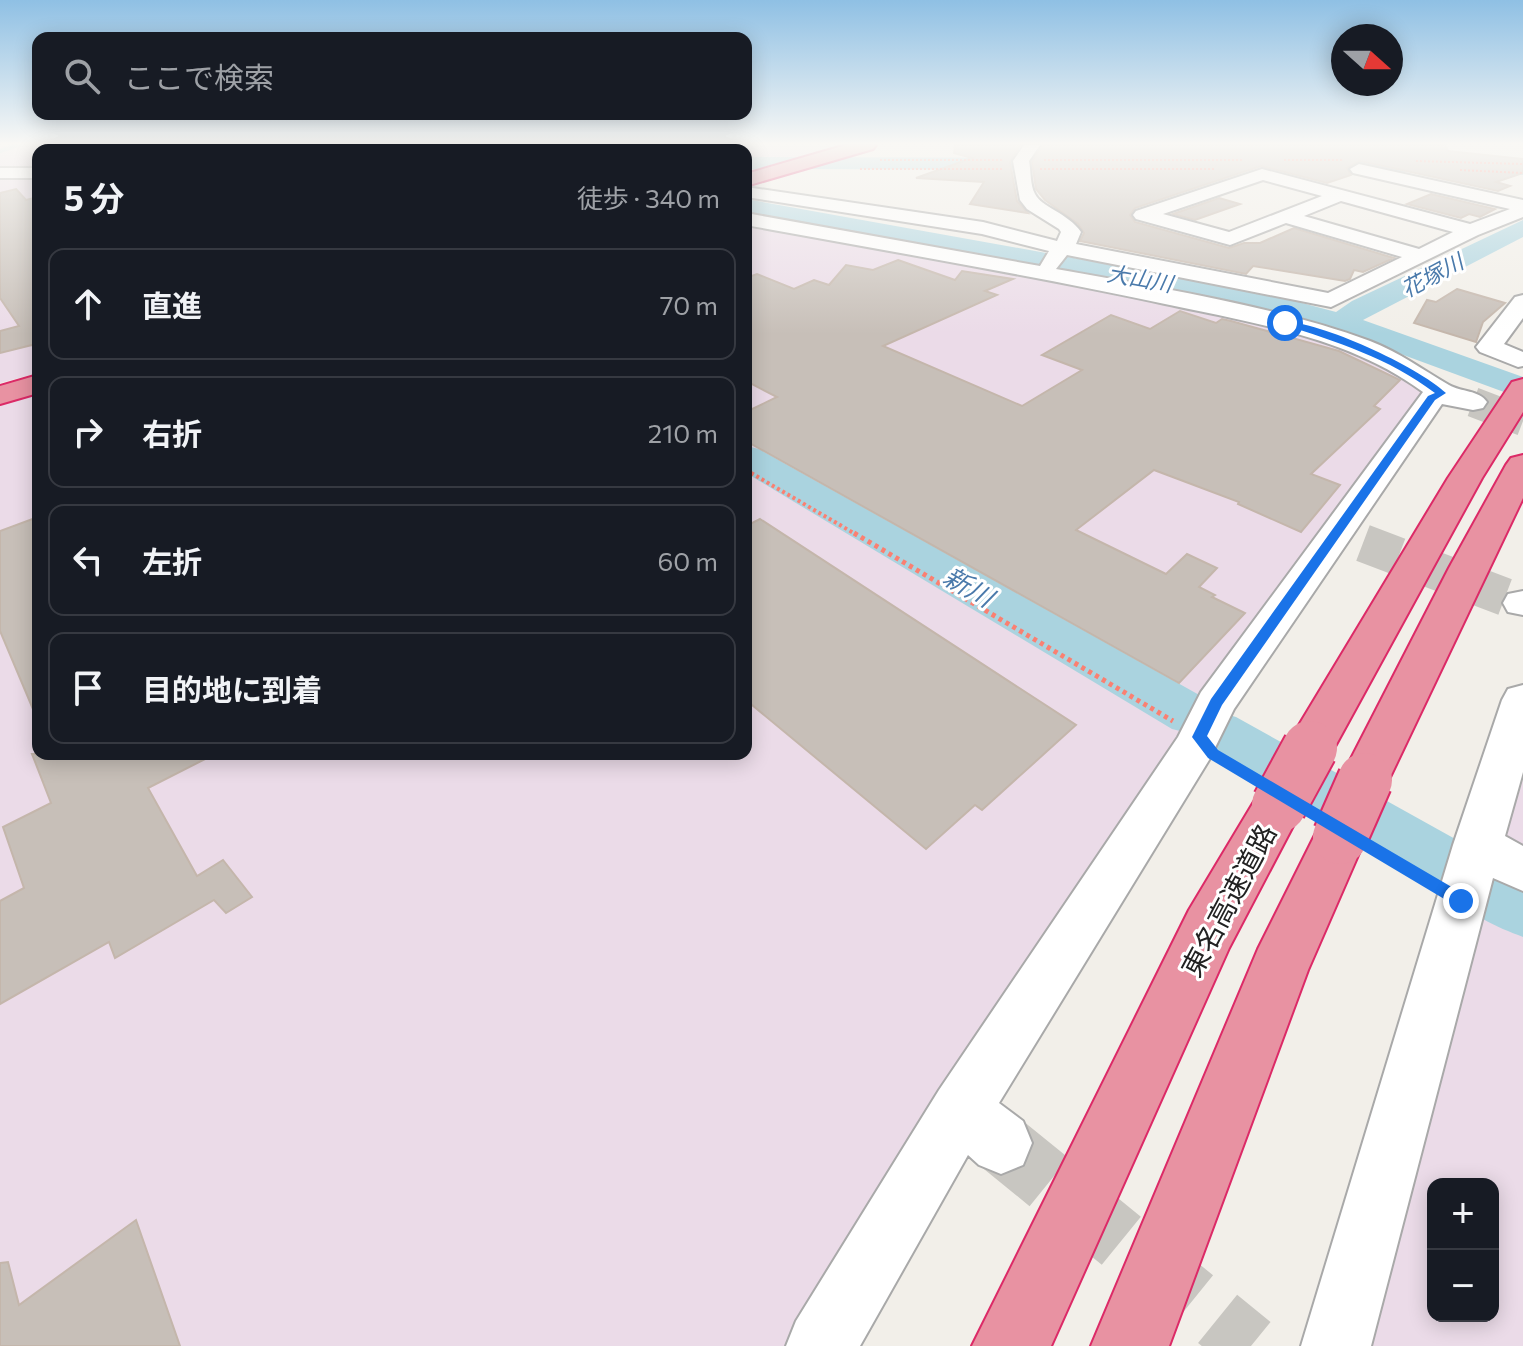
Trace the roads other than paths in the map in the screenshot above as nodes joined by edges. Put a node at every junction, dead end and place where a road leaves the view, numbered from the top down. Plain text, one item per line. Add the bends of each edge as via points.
1 (850, 208) edge
2 (1040, 208) edge
3 (1164, 208) edge
4 (1308, 208) edge
5 (1391, 208) edge
6 (1523, 208) edge
7 (1285, 217) junction
8 (752, 220) edge
9 (1471, 231) junction
10 (1422, 256) junction
11 (1053, 260) junction
12 (1523, 302) edge
13 (32, 386) edge
14 (1505, 389) edge
15 (1442, 393) junction
16 (0, 395) edge
17 (1523, 465) edge
18 (1523, 700) edge
19 (1500, 858) edge
20 (821, 1346) edge
21 (1011, 1346) edge
22 (1130, 1346) edge
23 (1336, 1346) edge

1 - 11 street via 983,228
2 - 11 street via 1065,222 1071,232
3 - 7 street via 1143,215 1230,239
4 - 7 street
5 - 9 street
6 - 9 street
7 - 10 street
8 - 11 street
9 - 10 street
10 - 11 street via 1331,300
11 - 15 street via 1362,347
12 - 14 street via 1489,347
13 - 16 highway
14 - 15 street
14 - 21 highway, 東名高速道路, bridge via 1310,748 1265,791 1209,929
15 - 20 street via 1432,398 1349,538 1216,703 981,1127
17 - 22 highway, bridge via 1365,780 1355,842 1279,969
18 - 19 street
19 - 23 street via 1461,901

